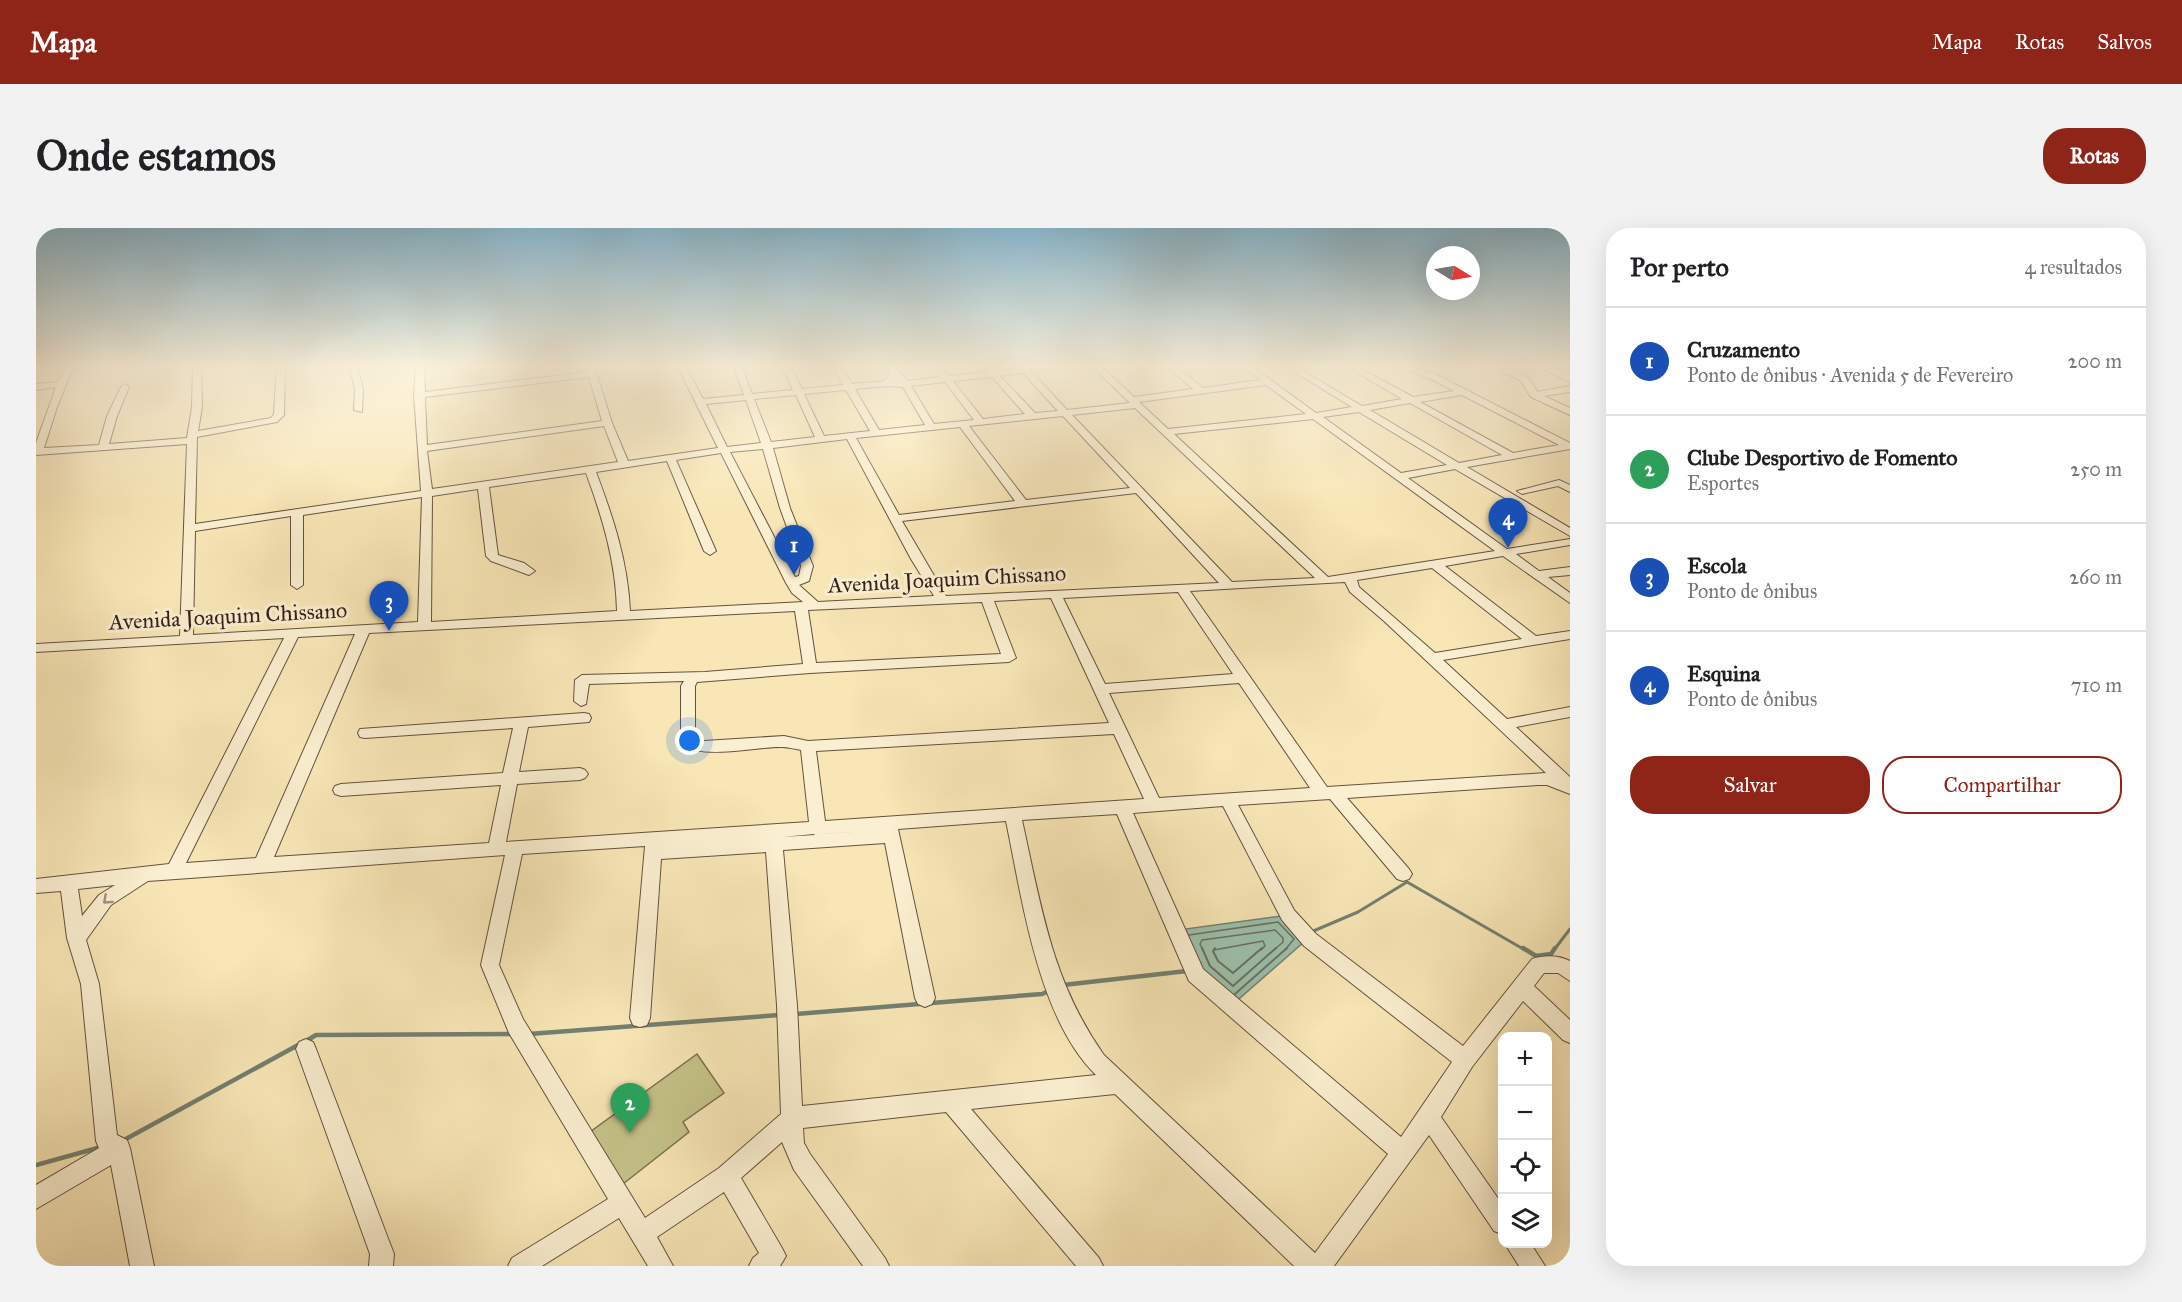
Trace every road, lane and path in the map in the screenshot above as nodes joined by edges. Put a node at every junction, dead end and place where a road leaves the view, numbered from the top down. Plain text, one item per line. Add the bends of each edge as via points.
1 (46, 413) edge
2 (113, 413) edge
3 (196, 413) edge
4 (279, 413) edge
5 (420, 413) edge
6 (604, 413) edge
7 (705, 413) edge
8 (756, 413) edge
9 (810, 413) edge
10 (865, 413) edge
11 (923, 413) edge
12 (974, 413) edge
13 (1030, 413) edge
14 (1052, 413) edge
15 (1065, 413) edge
16 (1145, 413) edge
17 (1316, 413) edge
18 (1368, 413) edge
19 (1435, 413) edge
20 (1505, 413) edge
21 (1311, 414) junction
22 (1032, 416) junction
23 (981, 422) junction
24 (607, 423) junction
25 (963, 424) junction
26 (931, 427) junction
27 (1165, 432) junction
28 (876, 433) junction
29 (850, 436) junction
30 (193, 438) junction
31 (821, 439) junction
32 (767, 446) junction
33 (1570, 446) edge
34 (103, 448) junction
35 (422, 449) junction
36 (723, 450) junction
37 (37, 452) edge
38 (670, 457) junction
39 (1513, 457) junction
40 (624, 464) junction
41 (1458, 466) junction
42 (590, 470) junction
43 (1400, 476) junction
44 (483, 486) junction
45 (1570, 489) edge
46 (1137, 490) junction
47 (1522, 491) dead end
48 (427, 494) junction
49 (1023, 504) junction
50 (297, 514) junction
51 (895, 519) junction
52 (190, 528) junction
53 (1570, 533) edge
54 (1570, 542) edge
55 (710, 551) dead end
56 (1505, 553) junction
57 (1436, 565) junction
58 (529, 571) dead end
59 (1570, 571) edge
60 (1536, 575) junction
61 (1350, 579) junction
62 (1327, 581) junction
63 (793, 584) junction
64 (297, 585) dead end
65 (1230, 587) junction
66 (1182, 589) junction
67 (1056, 595) junction
68 (987, 599) junction
69 (1570, 599) edge
70 (943, 600) junction
71 (816, 607) junction
72 (794, 608) junction
73 (624, 615) junction
74 (424, 626) junction
75 (1396, 626) junction
76 (364, 629) junction
77 (294, 632) junction
78 (1570, 635) edge
79 (186, 638) junction
80 (1534, 641) junction
81 (36, 648) edge
82 (1431, 658) junction
83 (810, 668) junction
84 (682, 676) junction
85 (704, 676) junction
86 (1243, 678) junction
87 (1099, 689) junction
88 (581, 701) dead end
89 (1570, 712) edge
90 (584, 718) dead end
91 (521, 723) junction
92 (1505, 724) junction
93 (1118, 728) junction
94 (365, 733) dead end
95 (808, 746) junction
96 (703, 747) junction
97 (1544, 761) junction
98 (580, 774) dead end
99 (1538, 779) junction
100 (509, 780) junction
101 (1570, 787) edge
102 (341, 790) dead end
103 (1327, 793) junction
104 (1227, 799) junction
105 (1155, 806) junction
106 (1123, 808) junction
107 (1013, 816) junction
108 (818, 829) junction
109 (890, 830) junction
110 (773, 839) junction
111 (654, 847) junction
112 (515, 849) junction
113 (496, 850) junction
114 (262, 865) junction
115 (174, 871) junction
116 (149, 873) junction
117 (1403, 874) dead end
118 (69, 883) junction
119 (36, 886) edge
120 (76, 938) junction
121 (1570, 972) edge
122 (1523, 989) junction
123 (925, 998) dead end
124 (640, 1018) dead end
125 (1570, 1033) edge
126 (306, 1049) dead end
127 (1465, 1060) junction
128 (1119, 1083) junction
129 (950, 1101) junction
130 (1429, 1117) junction
131 (792, 1118) junction
132 (113, 1144) junction
133 (1403, 1153) junction
134 (727, 1176) junction
135 (36, 1198) edge
136 (624, 1202) junction
137 (1498, 1216) edge
138 (642, 1234) junction
139 (1520, 1248) edge
140 (142, 1266) edge
141 (381, 1266) edge
142 (520, 1266) edge
143 (661, 1266) edge
144 (761, 1266) edge
145 (877, 1266) edge
146 (1091, 1266) edge
147 (1311, 1266) edge
148 (1320, 1266) edge
149 (1533, 1266) edge

1 - 37 street
2 - 34 street
3 - 30 street
4 - 30 street via 274,420
5 - 35 street
6 - 24 street
7 - 36 street
8 - 32 street
9 - 31 street
10 - 28 street
11 - 26 street
12 - 23 street
13 - 22 street
14 - 22 street
15 - 46 street
16 - 27 street
17 - 21 street
18 - 41 street
19 - 39 street
20 - 33 street
21 - 27 street
21 - 43 street
22 - 23 street
23 - 25 street
24 - 35 street
24 - 40 street
25 - 26 street
25 - 49 street
26 - 28 street
27 - 62 street
28 - 29 street
29 - 31 street
29 - 51 street
30 - 34 street
30 - 52 street
31 - 32 street
32 - 36 street
32 - 63 street via 807,566 805,578
33 - 39 street
34 - 37 street
35 - 48 street
36 - 38 street
36 - 63 street
38 - 40 street
38 - 55 street
39 - 41 street
40 - 42 street
41 - 43 street
41 - 53 street
42 - 44 street
42 - 73 street via 622,566
43 - 56 street
44 - 48 street
44 - 58 street via 492,556
45 - 47 street via 1558,483
46 - 49 street
46 - 65 street
48 - 50 street
48 - 74 street
49 - 51 street
50 - 52 street
50 - 64 street
51 - 70 street
52 - 79 street
54 - 56 street, Avenida Joaquim Chissano
56 - 57 street, Avenida Joaquim Chissano
56 - 60 street
57 - 61 street, Avenida Joaquim Chissano
57 - 80 street
59 - 60 street
60 - 69 street
61 - 62 street, Avenida Joaquim Chissano
61 - 75 street via 1354,589
62 - 65 street, Avenida Joaquim Chissano
62 - 75 street via 1348,590
63 - 71 street
63 - 72 street
65 - 66 street, Avenida Joaquim Chissano
66 - 67 street, Avenida Joaquim Chissano
66 - 86 street
67 - 68 street, Avenida Joaquim Chissano
67 - 87 street
68 - 70 street, Avenida Joaquim Chissano
68 - 83 street via 1009,658
70 - 71 street, Avenida Joaquim Chissano
71 - 72 street, Avenida Joaquim Chissano
72 - 73 street, Avenida Joaquim Chissano
72 - 83 street
73 - 74 street, Avenida Joaquim Chissano
74 - 76 street, Avenida Joaquim Chissano
75 - 82 street
76 - 77 street, Avenida Joaquim Chissano
76 - 114 street
77 - 79 street, Avenida Joaquim Chissano
77 - 115 street
78 - 80 street
79 - 81 street, Avenida Joaquim Chissano
80 - 82 street
82 - 92 street
83 - 85 street
84 - 85 street
84 - 88 street via 582,680
84 - 96 street via 681,742 684,750
85 - 96 street via 693,678 688,686 688,741
86 - 87 street
86 - 103 street
87 - 93 street
89 - 92 street
90 - 91 street
91 - 94 street
91 - 100 street
92 - 97 street
93 - 95 street
93 - 105 street
95 - 96 street via 784,741
95 - 108 street
97 - 99 street via 1545,777
97 - 101 street
98 - 100 street
99 - 101 street
99 - 103 street
100 - 102 street
100 - 113 street
103 - 104 street
103 - 117 street
104 - 105 street
104 - 127 street via 1288,915 1310,940
105 - 106 street
106 - 107 street
106 - 133 street via 1193,969
107 - 109 street
107 - 128 street via 1056,989 1081,1042
108 - 109 street
108 - 110 street
109 - 110 street
109 - 123 street
110 - 111 street
110 - 131 street
111 - 112 street
111 - 124 street
112 - 113 street
112 - 136 street via 490,966 521,1035
113 - 114 street
114 - 115 street
115 - 116 street
116 - 118 street
116 -> 120 street via 105,900
118 - 119 street
118 - 120 street
120 - 132 street via 90,984
121 - 122 street via 1561,965 1539,965
122 - 125 street
122 - 127 street
126 - 141 street via 382,1254
127 - 130 street
128 - 129 street
128 - 147 street
129 - 131 street
129 - 146 street
130 - 133 street
130 - 137 street
131 - 134 street
131 - 145 street via 793,1145 802,1162
132 - 135 street
132 - 140 street
133 - 148 street
134 - 138 street
134 - 144 street via 774,1256
136 - 138 street
136 - 142 street
138 - 143 street
139 - 149 street

